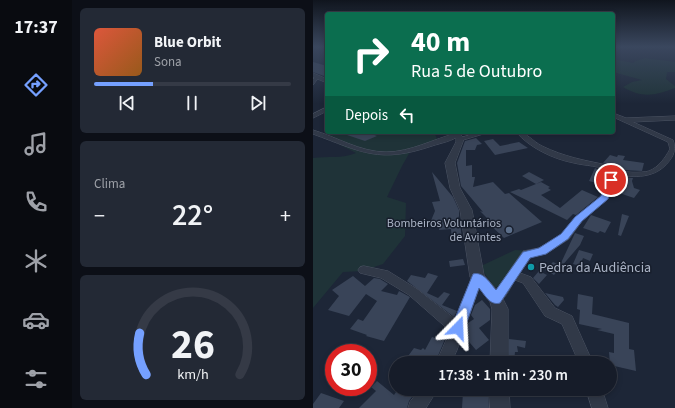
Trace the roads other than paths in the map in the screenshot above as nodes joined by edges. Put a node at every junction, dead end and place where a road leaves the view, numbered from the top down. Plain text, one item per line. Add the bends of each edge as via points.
1 (315, 76) edge
2 (325, 80) edge
3 (313, 84) edge
4 (325, 110) edge
5 (313, 116) edge
6 (615, 116) edge
7 (675, 118) edge
8 (626, 120) junction
9 (313, 132) edge
10 (467, 134) edge
11 (522, 134) edge
12 (457, 135) edge
13 (674, 149) edge
14 (614, 172) junction
15 (364, 270) dead end
16 (513, 275) junction
17 (477, 277) junction
18 (496, 299) junction
19 (458, 328) junction
20 (446, 356) edge
21 (499, 356) edge
22 (583, 356) edge
23 (425, 396) edge
24 (499, 396) edge
25 (596, 396) edge
26 (416, 408) edge
27 (500, 408) edge
28 (600, 408) edge

1 - 2 street
1 - 3 street
4 - 5 street
6 - 8 street
7 - 8 street
8 - 13 street via 671,141
9 - 12 street via 373,153 386,154 404,152
10 - 12 street
11 - 14 street via 538,147 559,156 609,167
12 - 17 street via 459,145 450,162 455,188 467,210
13 - 14 street via 667,161 648,175
14 - 16 street via 605,198 579,219 565,237 542,251 527,254
15 - 19 street via 384,274 413,292
16 - 18 street
16 - 22 street via 527,280 550,312 567,320
17 - 18 street
17 - 19 street
18 - 21 street via 501,313
19 - 20 street
23 - 26 street
24 - 27 street
25 - 28 street

